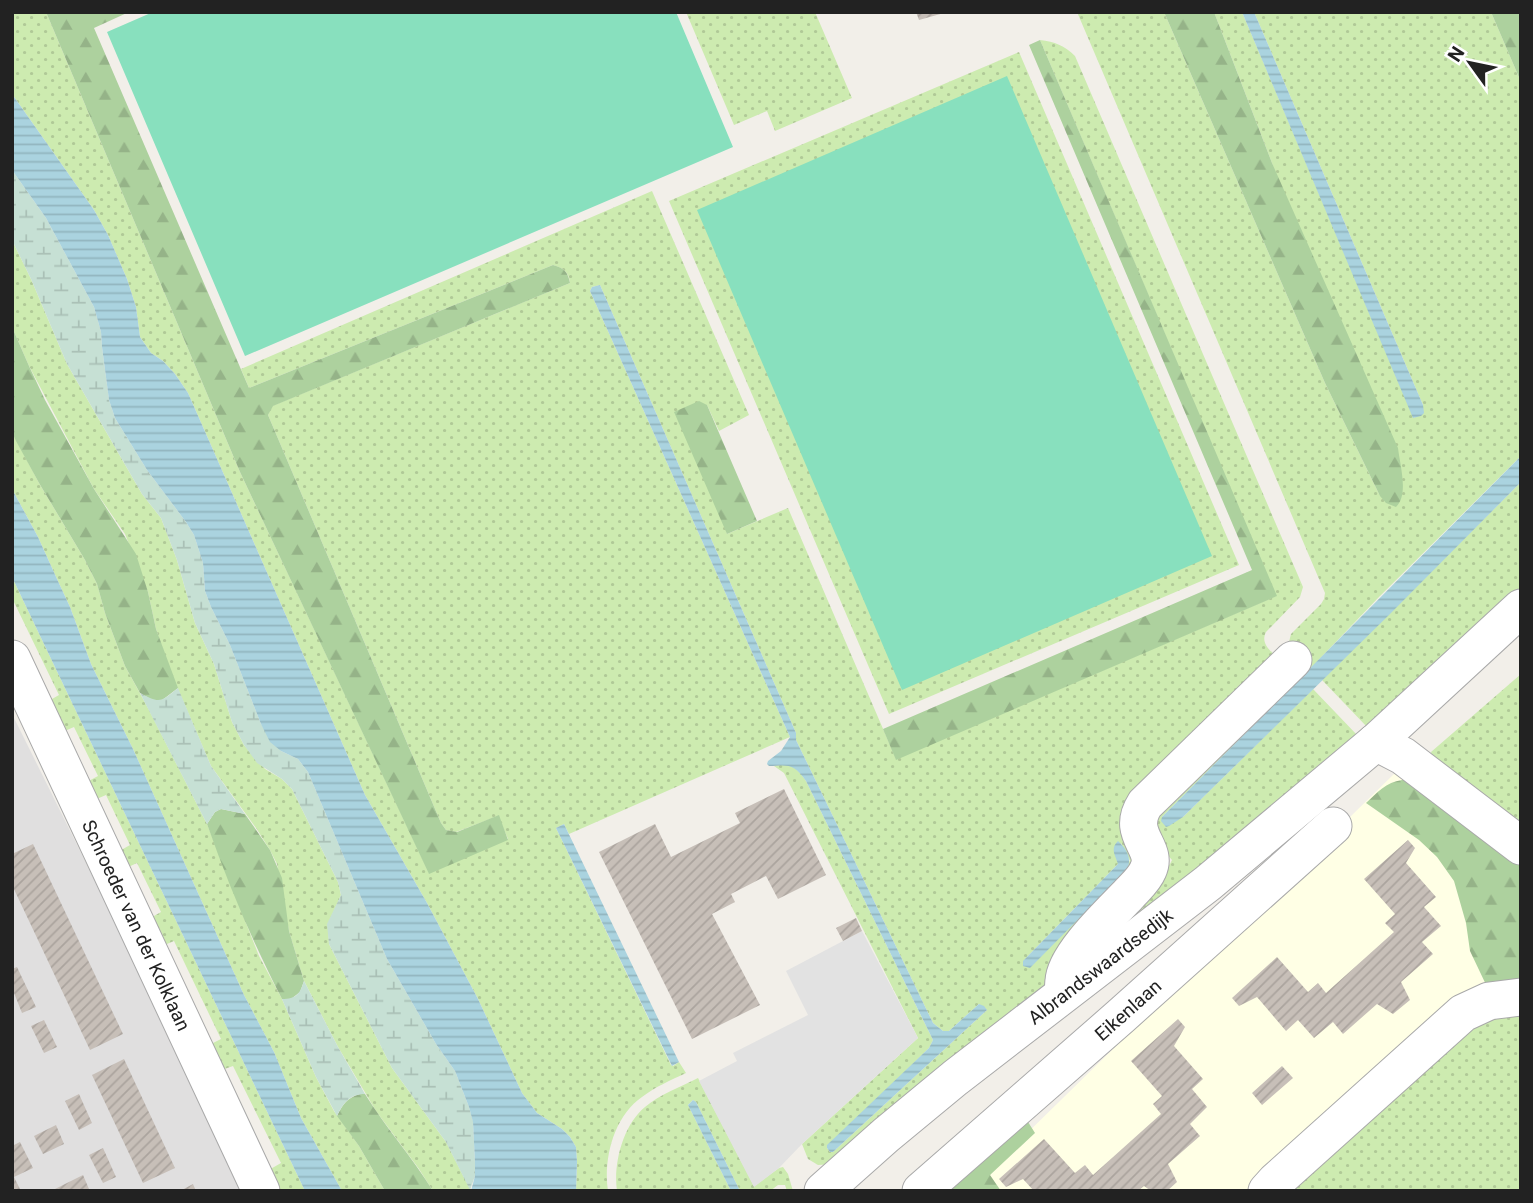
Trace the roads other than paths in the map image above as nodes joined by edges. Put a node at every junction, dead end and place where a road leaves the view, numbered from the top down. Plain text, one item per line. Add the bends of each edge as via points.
1 (1521, 608) edge
2 (1293, 660) dead end
3 (13, 664) edge
4 (1376, 742) junction
5 (1334, 826) dead end
6 (1521, 846) edge
7 (1065, 992) junction
8 (1521, 997) edge
9 (261, 1191) edge
10 (823, 1191) edge
11 (921, 1191) edge
12 (1267, 1191) edge

1 - 4 street, Albrandswaardsedijk
2 - 7 street via 1145,804 1138,829 1150,867 1077,953 1067,969
3 - 9 street, Schroeder van der Kolklaan
4 - 6 street via 1403,756
4 - 7 street, Albrandswaardsedijk via 1208,883
5 - 11 street, Eikenlaan
7 - 10 street, Albrandswaardsedijk
8 - 12 street via 1489,1001 1463,1013

